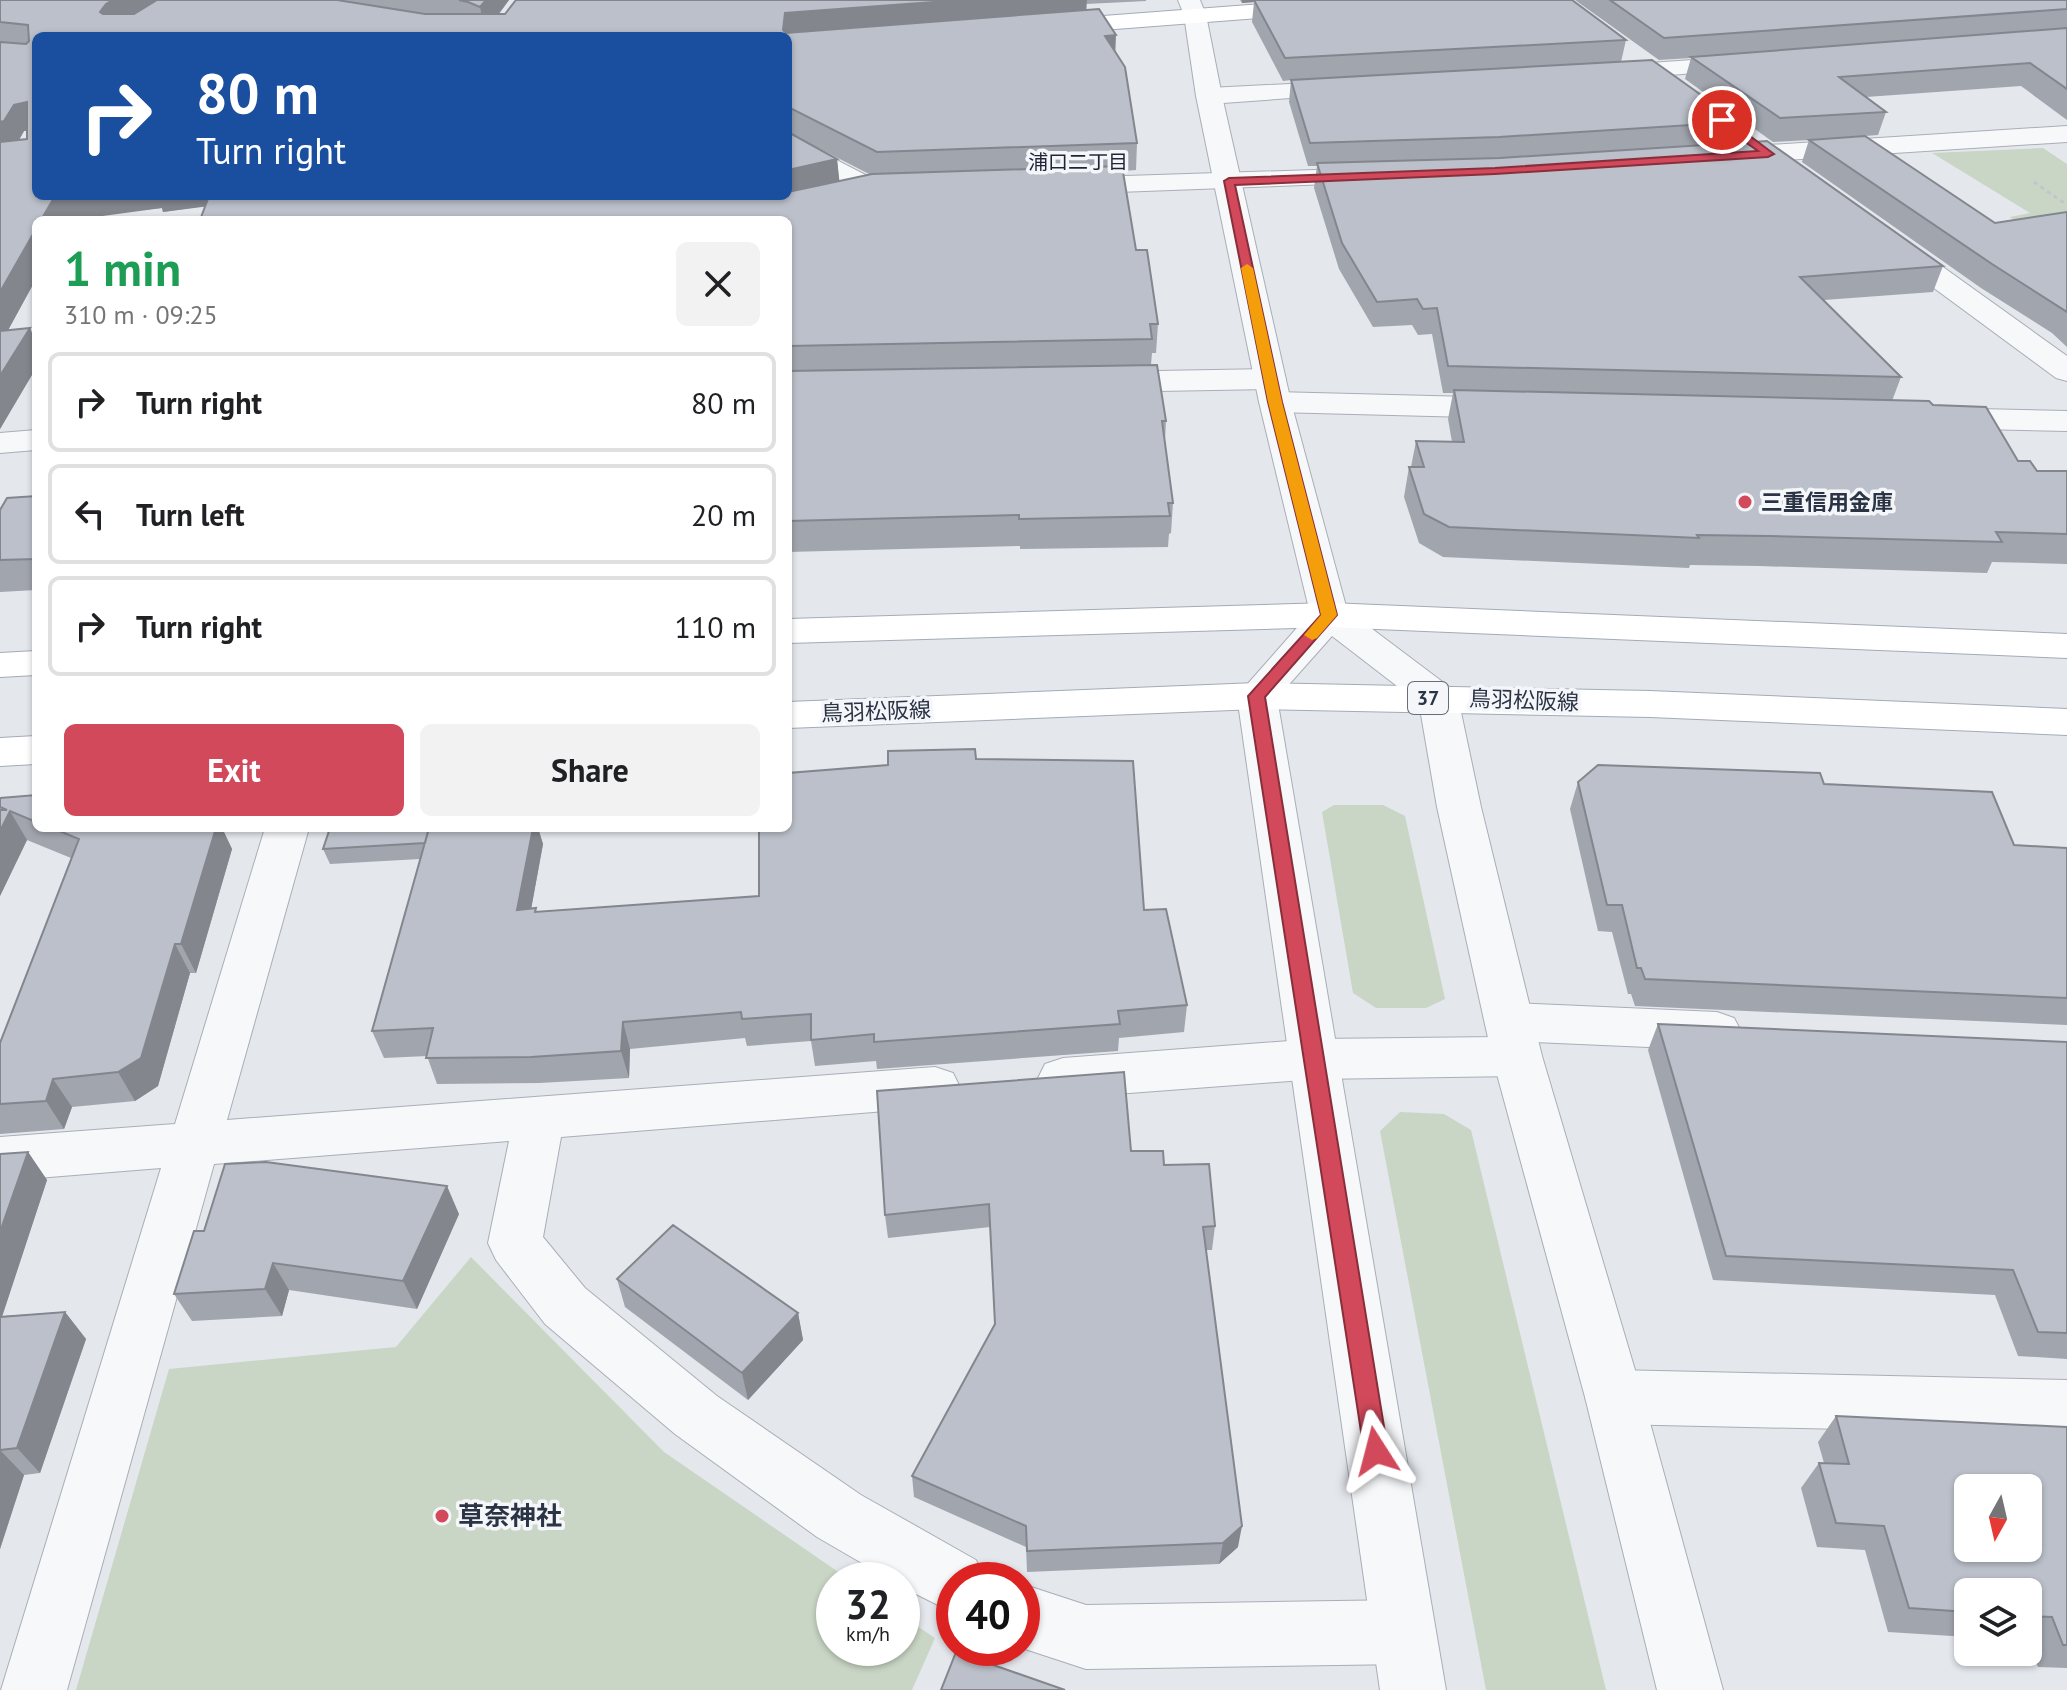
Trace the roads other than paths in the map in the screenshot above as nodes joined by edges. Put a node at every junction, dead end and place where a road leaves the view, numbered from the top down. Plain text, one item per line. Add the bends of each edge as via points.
1 (1403, 0) edge
2 (1192, 8) edge
3 (1023, 29) edge
4 (1616, 44) edge
5 (1781, 61) edge
6 (1653, 71) junction
7 (1590, 74) edge
8 (1368, 87) edge
9 (1209, 96) junction
10 (1692, 98) edge
11 (1730, 126) edge
12 (2067, 134) edge
13 (2033, 137) junction
14 (792, 145) edge
15 (1768, 154) junction
16 (1692, 158) edge
17 (2067, 161) edge
18 (1401, 175) edge
19 (1229, 181) junction
20 (1806, 181) edge
21 (1033, 187) edge
22 (873, 190) junction
23 (905, 190) edge
24 (828, 200) edge
25 (1868, 226) edge
26 (2067, 371) edge
27 (1068, 383) edge
28 (1272, 390) junction
29 (1543, 409) edge
30 (1908, 417) edge
31 (2067, 421) edge
32 (32, 440) edge
33 (0, 443) edge
34 (1329, 615) junction
35 (792, 631) edge
36 (2067, 646) edge
37 (32, 663) edge
38 (0, 665) edge
39 (1257, 696) junction
40 (1438, 698) junction
41 (792, 715) edge
42 (2067, 722) edge
43 (32, 750) edge
44 (0, 752) edge
45 (286, 832) edge
46 (1765, 1033) edge
47 (1514, 1039) junction
48 (1316, 1059) junction
49 (539, 1117) junction
50 (192, 1146) junction
51 (0, 1159) edge
52 (1614, 1397) junction
53 (2067, 1407) edge
54 (936, 1572) edge
55 (1040, 1622) edge
56 (1408, 1661) edge
57 (24, 1681) edge
58 (1690, 1690) edge

1 - 2 main road
2 - 3 main road
2 - 9 street
4 - 6 street
5 - 6 street
6 - 7 street
6 - 10 street
8 - 9 street
9 - 19 street
11 - 15 street
12 - 13 street
13 - 15 street
13 - 17 street
14 - 22 street
15 - 16 street
15 - 20 street
18 - 19 street
19 - 21 street
19 - 28 street
22 - 23 street
22 - 24 street
25 - 26 street
27 - 28 street
28 - 29 street
28 - 34 street
30 - 31 street
32 - 33 street
34 - 35 main road
34 - 36 main road
34 - 39 street
34 - 40 street
37 - 38 main road
39 - 40 main road, 鳥羽松阪線 / 37
39 - 41 main road, 鳥羽松阪線 / 37
39 - 48 street
40 - 42 main road, 鳥羽松阪線 / 37
40 - 47 street
43 - 44 main road
45 - 50 street
46 - 47 street
47 - 48 street
47 - 52 street
48 - 49 street
48 - 56 street
49 - 50 street
49 - 54 street via 515,1243 565,1306 696,1415 839,1516
50 - 51 street
50 - 57 street
52 - 53 street
52 - 58 street
55 - 56 street via 1086,1637

